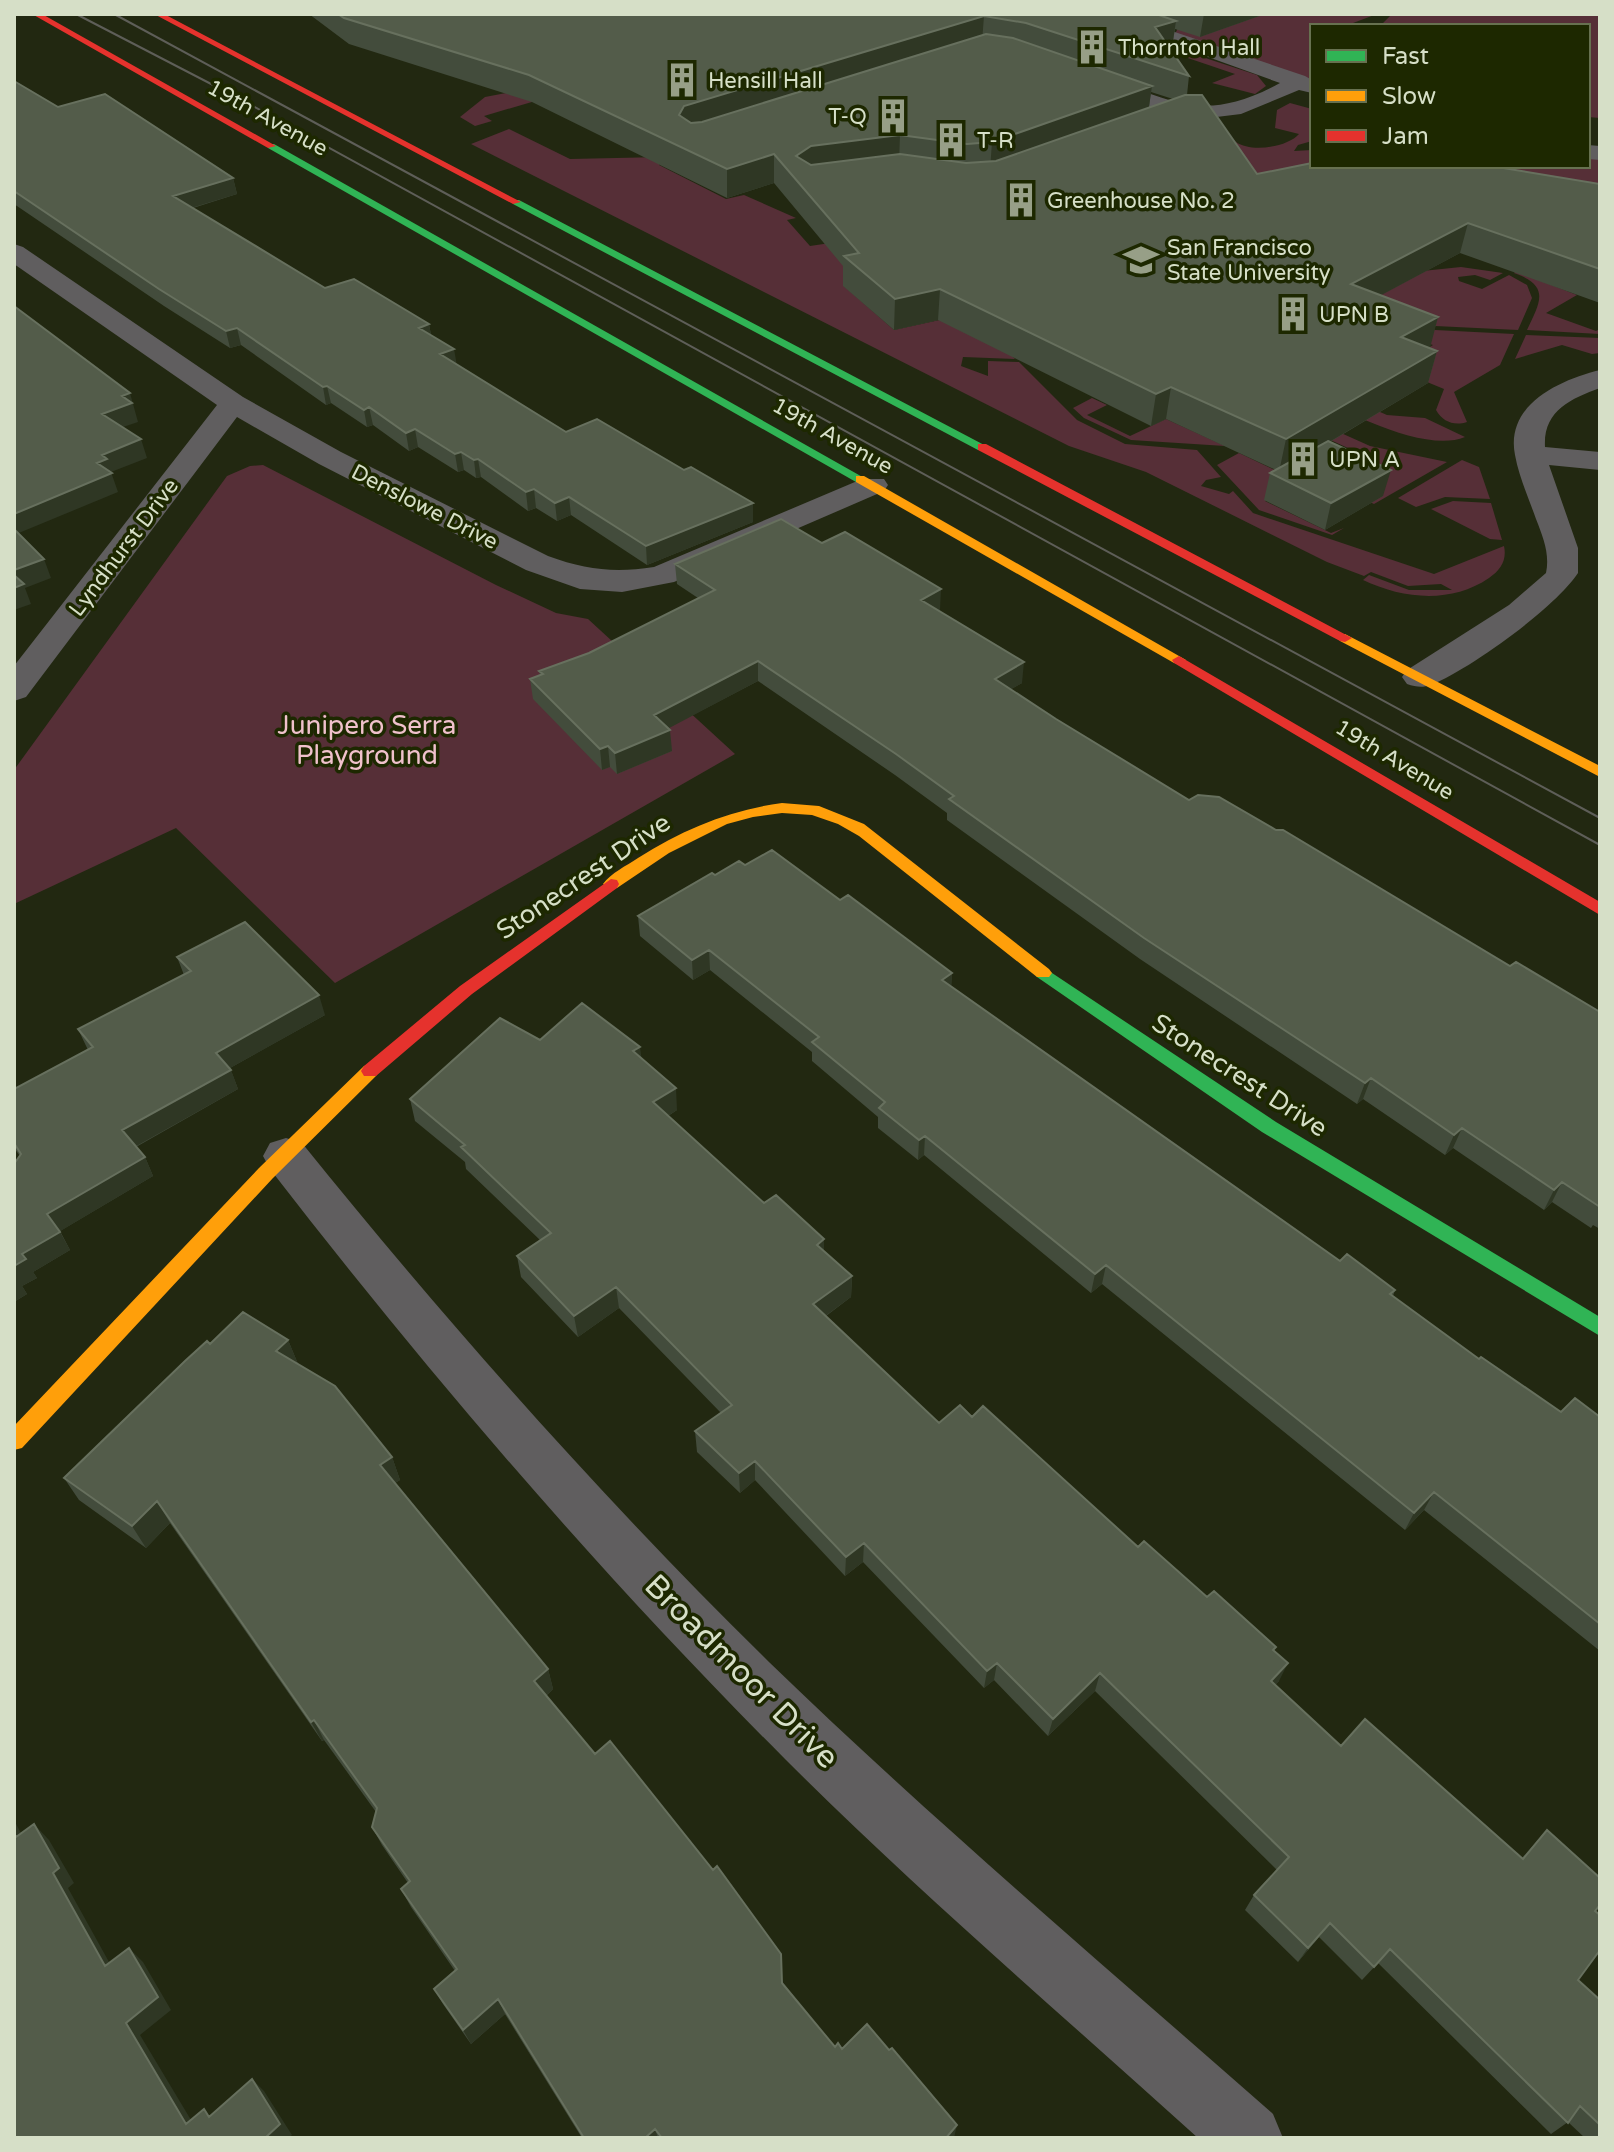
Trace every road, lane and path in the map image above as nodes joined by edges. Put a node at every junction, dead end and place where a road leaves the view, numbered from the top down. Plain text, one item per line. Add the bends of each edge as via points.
1 (36, 14) edge
2 (158, 14) edge
3 (1182, 18) dead end
4 (1072, 75) edge
5 (1304, 84) edge
6 (1178, 113) junction
7 (1145, 125) edge
8 (14, 252) edge
9 (1600, 378) edge
10 (233, 403) junction
11 (1529, 454) junction
12 (1600, 461) edge
13 (873, 485) junction
14 (1419, 677) junction
15 (14, 690) edge
16 (1600, 772) edge
17 (1600, 909) edge
18 (286, 1156) junction
19 (1600, 1327) edge
20 (14, 1441) edge
21 (1249, 2138) edge

1 - 13 main road, 19th Avenue
2 - 14 main road, 19th Avenue
3 - 5 street via 1151,30
4 - 6 street
5 - 6 street via 1210,116
6 - 7 street
8 - 10 street, Denslowe Drive
9 - 11 street via 1565,391 1539,411 1528,433
10 - 13 street, Denslowe Drive via 430,510 580,579 622,582 662,575
10 - 15 street, Lyndhurst Drive
11 - 12 street
11 - 14 street via 1558,535 1562,572 1536,601
13 - 17 main road, 19th Avenue
14 - 16 main road, 19th Avenue
18 - 19 main road, Stonecrest Drive via 417,1029 619,878 683,838 737,817 783,809 815,811 844,820 871,838 1072,995 1191,1077
18 - 20 main road, Stonecrest Drive
18 - 21 street, Broadmoor Drive via 427,1332 629,1558 749,1681 885,1813

